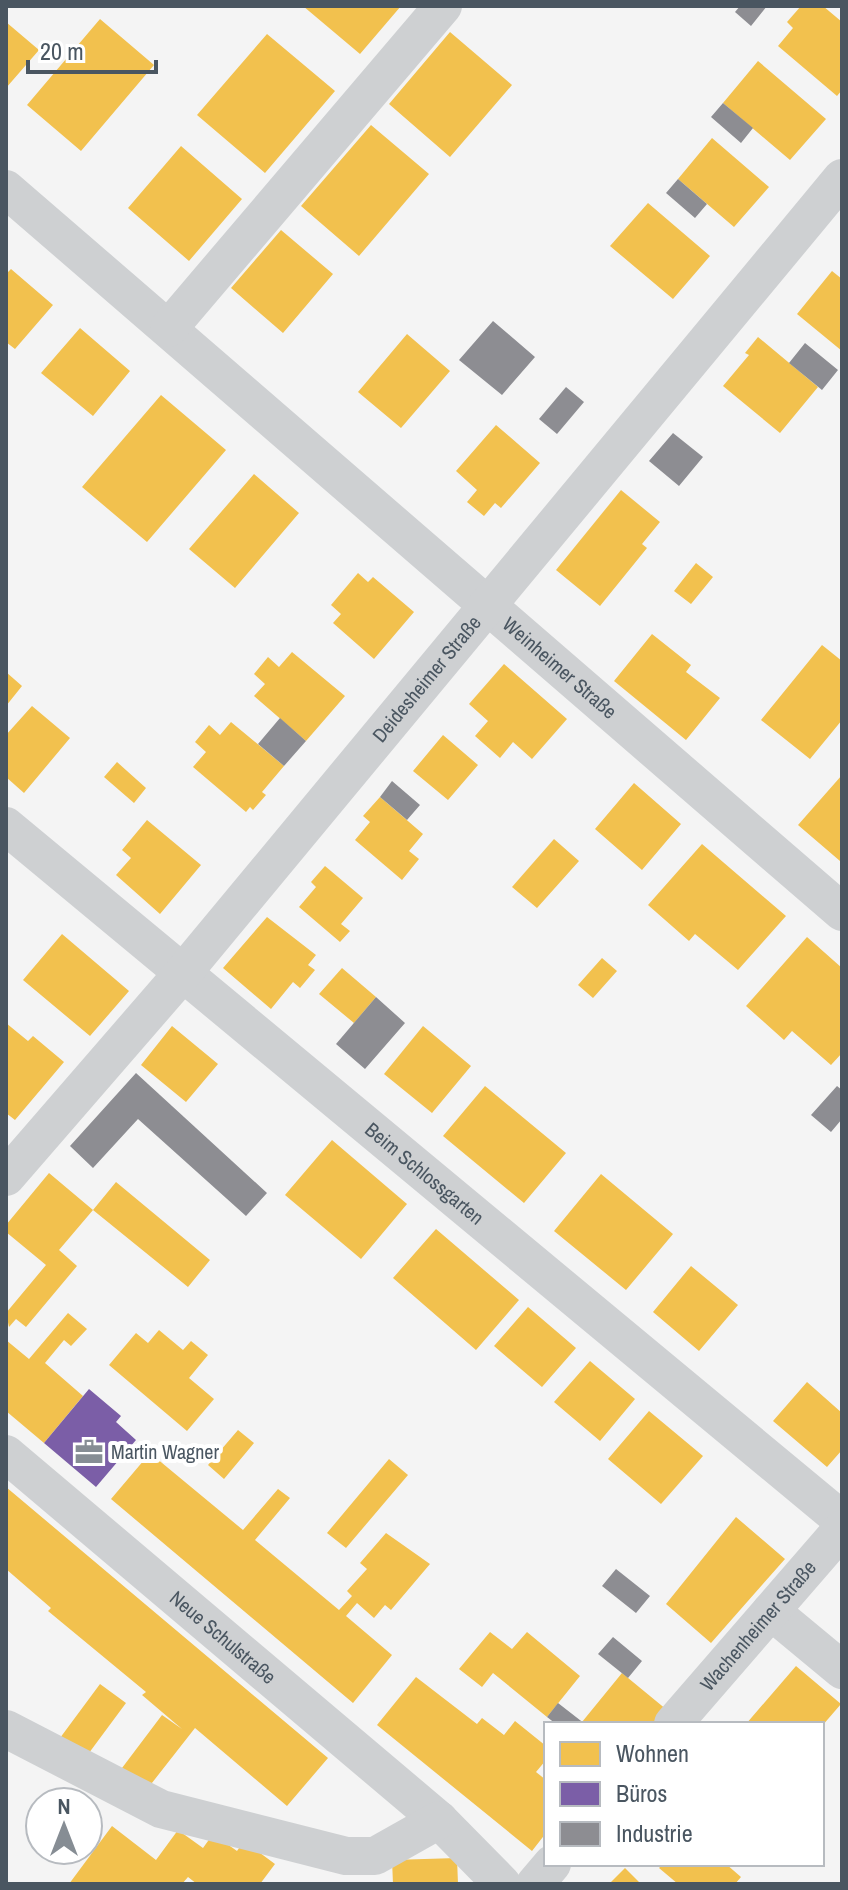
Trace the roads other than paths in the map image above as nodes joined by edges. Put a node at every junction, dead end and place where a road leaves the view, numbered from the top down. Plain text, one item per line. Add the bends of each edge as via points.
1 (443, 6) edge
2 (842, 178) edge
3 (6, 189) edge
4 (169, 328) junction
5 (485, 606) junction
6 (6, 826) edge
7 (842, 912) edge
8 (182, 974) junction
9 (6, 1177) edge
10 (6, 1454) edge
11 (842, 1520) edge
12 (842, 1529) edge
13 (771, 1611) junction
14 (842, 1670) edge
15 (675, 1722) edge
16 (6, 1729) edge
17 (439, 1820) junction
18 (550, 1866) edge
19 (339, 1870) edge
20 (502, 1884) edge
21 (535, 1884) edge

1 - 4 street
2 - 5 street, Deidesheimer Straße
3 - 4 street, Weinheimer Straße
4 - 5 street, Weinheimer Straße
5 - 7 street, Weinheimer Straße
5 - 8 street, Deidesheimer Straße
6 - 8 street, Beim Schlossgarten
8 - 9 street, Deidesheimer Straße
8 - 11 street, Beim Schlossgarten
10 - 17 street, Neue Schulstraße
12 - 13 street, Wachenheimer Straße
13 - 14 street
13 - 15 street, Wachenheimer Straße
16 - 19 street via 161,1809
17 - 19 street
17 - 20 street, Neue Schulstraße
18 - 21 street

